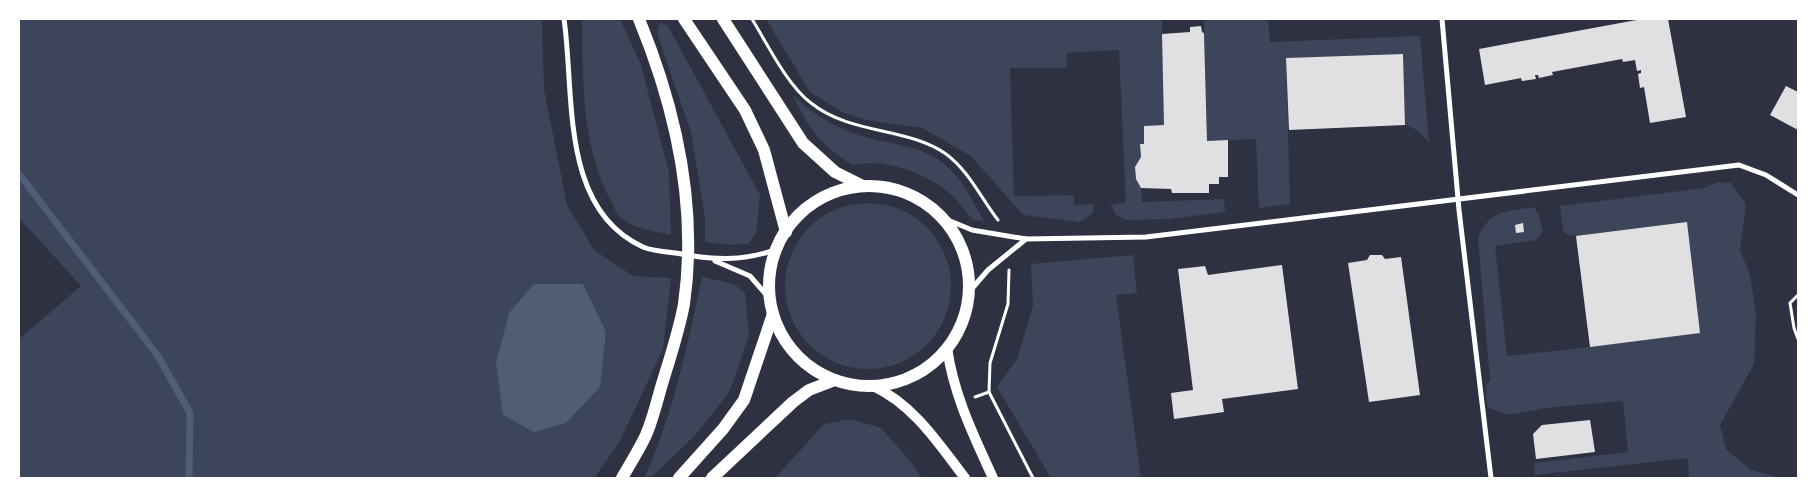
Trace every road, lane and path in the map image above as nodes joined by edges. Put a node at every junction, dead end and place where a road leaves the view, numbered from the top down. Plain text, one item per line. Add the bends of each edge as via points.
1 (564, 19) edge
2 (639, 19) edge
3 (684, 19) edge
4 (723, 19) edge
5 (752, 19) edge
6 (1442, 19) edge
7 (864, 187) junction
8 (1798, 195) edge
9 (1458, 199) junction
10 (942, 218) junction
11 (786, 232) junction
12 (1009, 235) junction
13 (1026, 239) junction
14 (777, 249) junction
15 (1010, 254) junction
16 (712, 260) junction
17 (969, 292) junction
18 (1798, 295) edge
19 (770, 299) junction
20 (773, 314) junction
21 (1798, 339) edge
22 (947, 348) junction
23 (835, 380) junction
24 (872, 386) junction
25 (622, 478) edge
26 (679, 478) edge
27 (712, 478) edge
28 (965, 478) edge
29 (993, 478) edge
30 (1034, 478) edge
31 (1492, 478) edge

1 - 16 street via 574,136 580,168 605,219 644,248
2 - 25 main road via 667,95 680,150 686,186 687,271 672,352 646,435
3 - 11 main road via 744,110 764,150
4 - 7 main road via 804,143 835,172
5 - 12 path via 798,91 809,102 858,127 914,140 944,153 968,176
6 - 9 street
7 - 10 main road via 883,188 911,196
7 - 11 main road via 836,192 820,200 804,211
8 - 9 street via 1766,175 1739,165
9 - 13 street via 1146,237
9 - 31 street
10 - 12 street via 972,230
10 - 17 main road via 955,234 963,253
11 - 14 main road
12 - 13 street
13 - 15 street
14 - 16 street via 762,255
14 - 19 main road via 771,268
15 - 17 street via 988,270
15 - 30 path via 1008,304 990,364 989,392
16 - 19 street via 750,276
17 - 22 main road via 962,322
18 - 21 path via 1790,303
19 - 20 main road
20 - 23 main road via 782,336 796,354
20 - 26 main road via 744,400
22 - 24 main road via 930,366 908,378
22 - 29 main road via 959,403
23 - 24 main road
23 - 27 main road via 809,390 793,402
24 - 28 main road via 902,402

